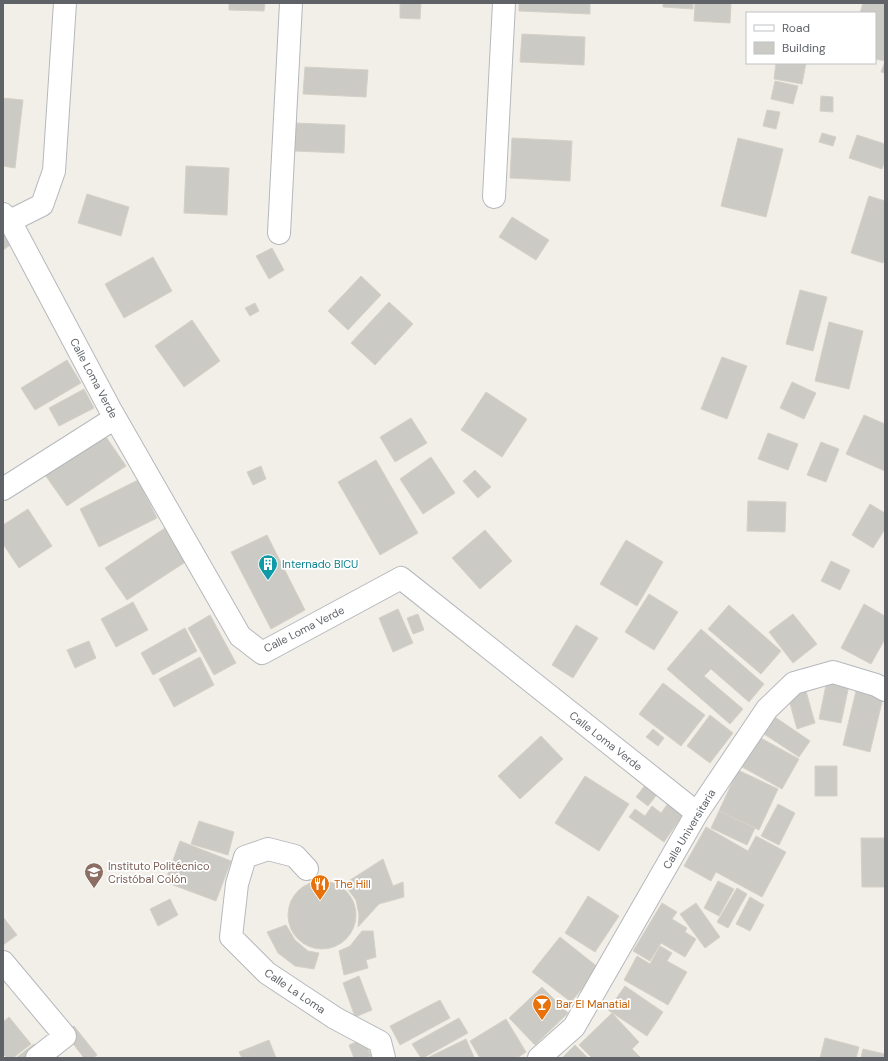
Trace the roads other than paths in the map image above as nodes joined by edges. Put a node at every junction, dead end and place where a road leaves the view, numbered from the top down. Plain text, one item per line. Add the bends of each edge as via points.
1 (65, 3) edge
2 (291, 3) edge
3 (504, 3) edge
4 (494, 197) dead end
5 (7, 218) edge
6 (279, 233) dead end
7 (115, 418) junction
8 (3, 489) edge
9 (885, 690) edge
10 (697, 813) junction
11 (307, 869) dead end
12 (3, 962) edge
13 (37, 1058) edge
14 (384, 1058) edge
15 (539, 1058) edge

1 - 5 street via 54,171 42,204
2 - 6 street
3 - 4 street
5 - 7 street, Calle Loma Verde
7 - 8 street
7 - 10 street, Calle Loma Verde via 240,636 262,653 401,578
9 - 10 street, Calle Universitaria via 833,672 794,683 767,709
10 - 15 street, Calle Universitaria via 574,1027
11 - 14 street, Calle La Loma via 295,856 268,849 246,857 237,884 231,937 267,973 335,1018 380,1042
12 - 13 street via 65,1036

